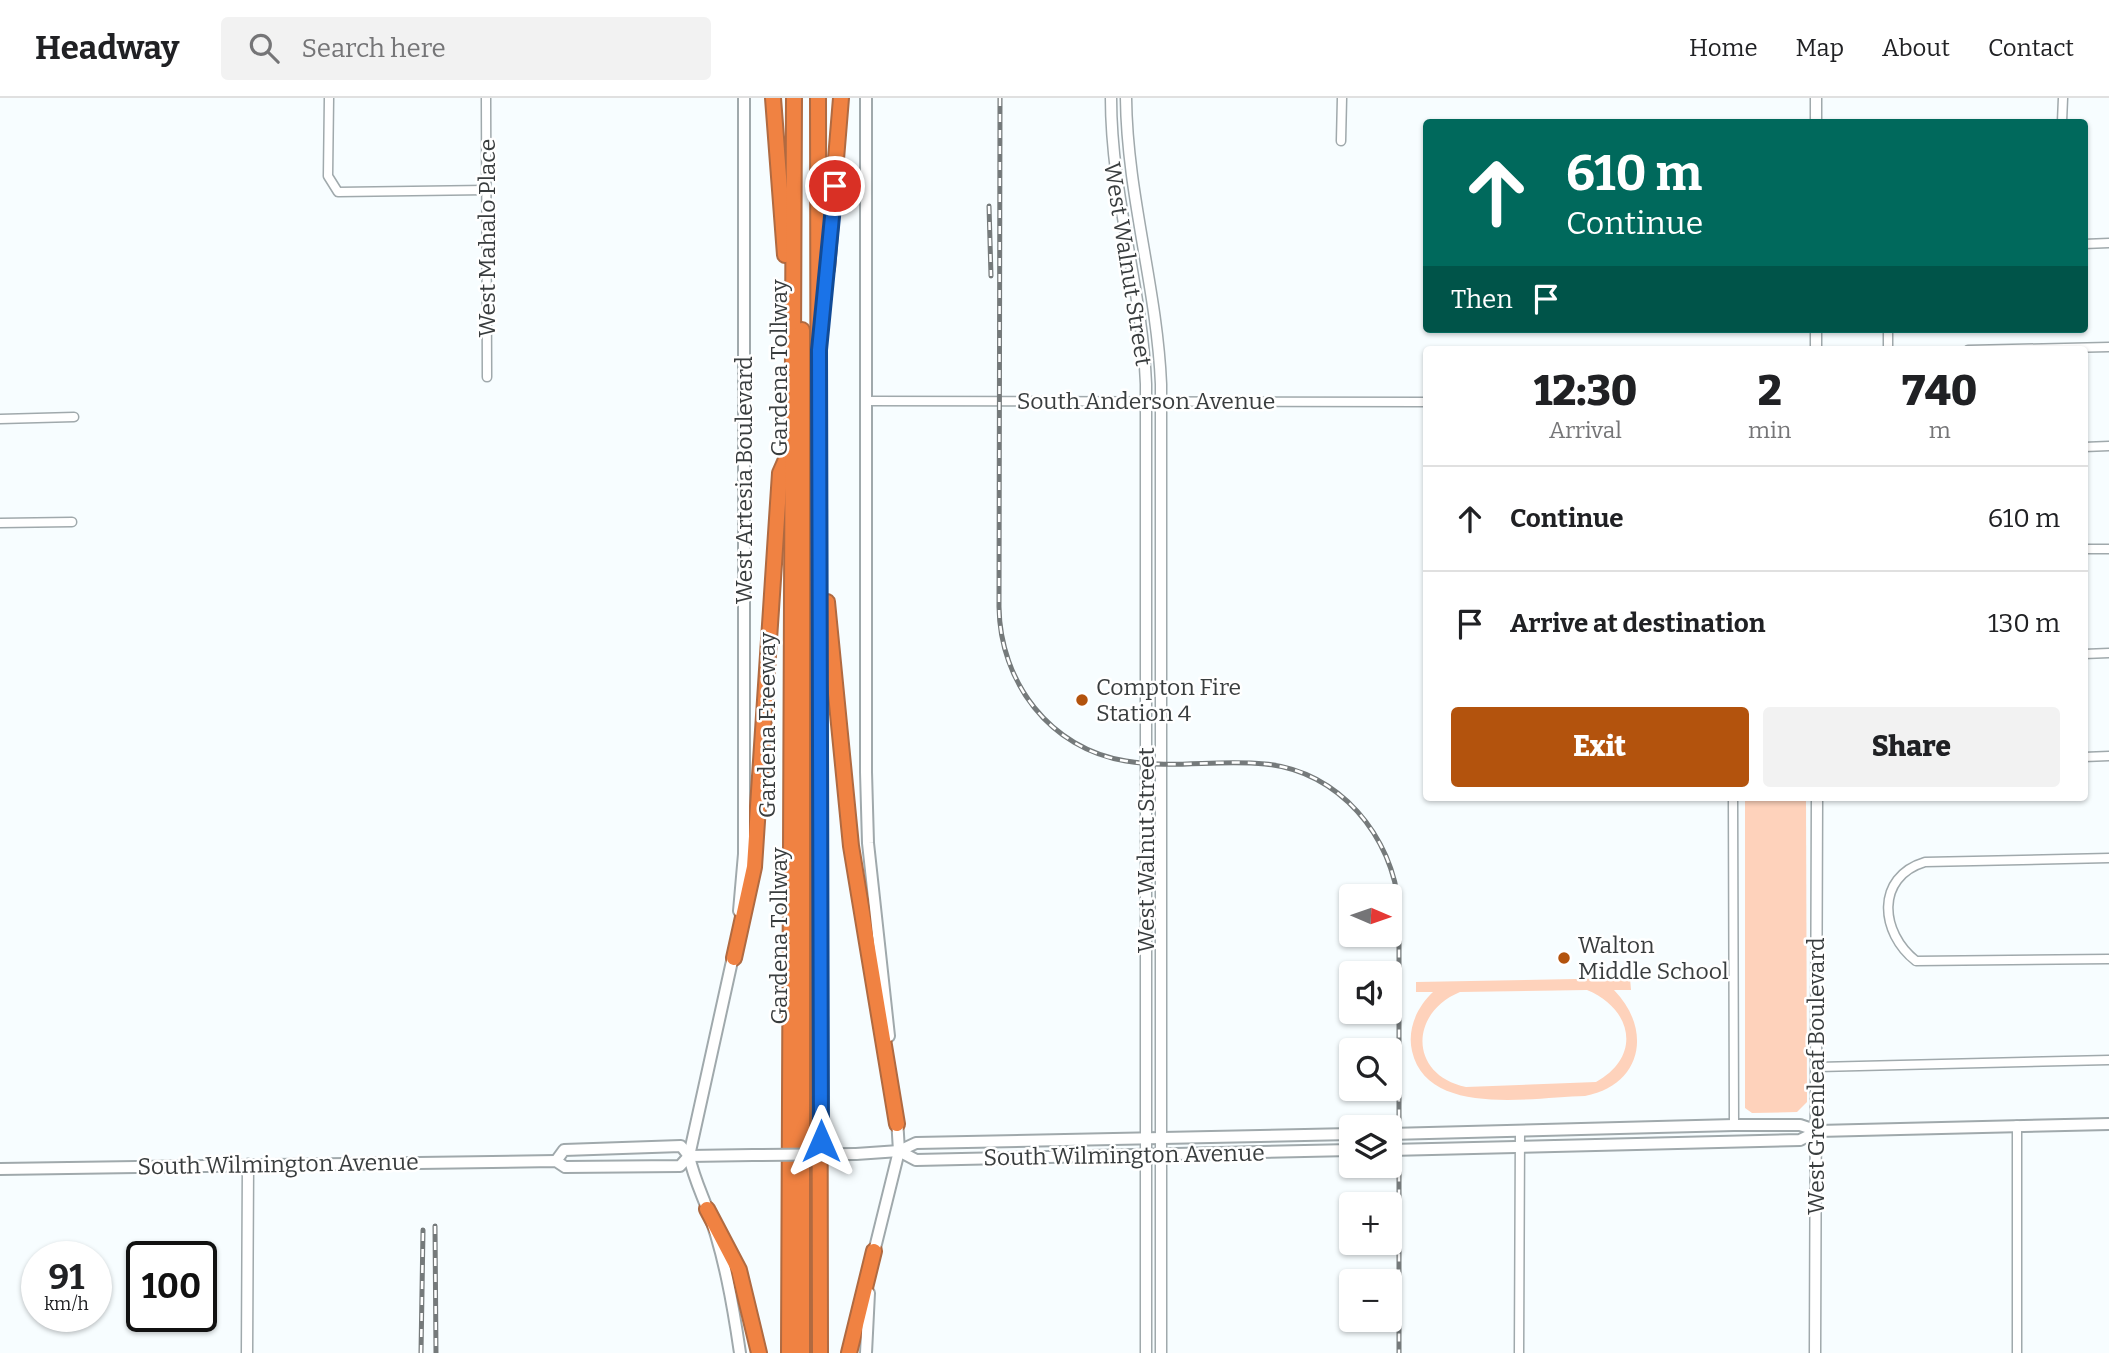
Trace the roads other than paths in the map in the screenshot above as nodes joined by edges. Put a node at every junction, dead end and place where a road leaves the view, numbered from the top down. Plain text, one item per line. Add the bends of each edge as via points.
1 (330, 98) edge
2 (486, 98) edge
3 (744, 98) edge
4 (773, 98) edge
5 (794, 98) edge
6 (803, 98) edge
7 (810, 98) edge
8 (818, 98) edge
9 (841, 98) edge
10 (866, 98) edge
11 (1111, 98) edge
12 (1126, 98) edge
13 (1342, 98) edge
14 (1816, 98) edge
15 (2063, 98) edge
16 (1816, 119) edge
17 (2062, 119) edge
18 (1341, 141) dead end
19 (487, 190) junction
20 (2109, 243) edge
21 (2088, 244) edge
22 (792, 343) junction
23 (2088, 347) edge
24 (2109, 347) edge
25 (819, 350) junction
26 (487, 377) dead end
27 (866, 401) junction
28 (1146, 401) junction
29 (1161, 401) junction
30 (1423, 402) edge
31 (74, 417) dead end
32 (0, 419) edge
33 (2109, 446) edge
34 (2088, 447) edge
35 (790, 449) junction
36 (819, 484) junction
37 (72, 522) dead end
38 (0, 523) edge
39 (2088, 549) edge
40 (2109, 549) edge
41 (2109, 653) edge
42 (2088, 654) edge
43 (2109, 756) edge
44 (2088, 757) edge
45 (1733, 801) edge
46 (1817, 801) edge
47 (2109, 858) edge
48 (734, 958) junction
49 (2109, 960) edge
50 (2109, 1060) edge
51 (1818, 1068) junction
52 (897, 1124) junction
53 (2109, 1124) edge
54 (1734, 1125) junction
55 (2017, 1125) junction
56 (1520, 1130) junction
57 (1818, 1131) junction
58 (1339, 1134) edge
59 (1402, 1134) edge
60 (1146, 1138) junction
61 (1161, 1138) junction
62 (1520, 1147) junction
63 (1339, 1150) edge
64 (1402, 1150) edge
65 (899, 1151) junction
66 (1146, 1154) junction
67 (1161, 1154) junction
68 (689, 1156) junction
69 (556, 1161) junction
70 (248, 1164) junction
71 (0, 1169) edge
72 (707, 1209) junction
73 (874, 1251) junction
74 (1146, 1275) junction
75 (1161, 1275) junction
76 (1146, 1324) junction
77 (1161, 1324) junction
78 (247, 1353) edge
79 (740, 1353) edge
80 (759, 1353) edge
81 (789, 1353) edge
82 (802, 1353) edge
83 (810, 1353) edge
84 (820, 1353) edge
85 (849, 1353) edge
86 (866, 1353) edge
87 (1146, 1353) edge
88 (1161, 1353) edge
89 (1519, 1353) edge
90 (1815, 1353) edge
91 (2017, 1353) edge

1 - 19 street via 328,176 338,192
2 - 19 street, West Mahalo Place
3 - 48 main road, West Artesia Boulevard via 744,854
4 - 22 highway
5 - 22 highway, Gardena Freeway
6 - 82 highway, Gardena Tollway
7 - 83 highway, Gardena Tollway
8 - 25 highway
9 - 25 highway
10 - 27 main road
11 - 28 street, West Walnut Street via 1114,175 1143,328
12 - 29 street, West Walnut Street via 1129,173 1160,345
13 - 18 street
14 - 16 street
15 - 17 street
19 - 26 street, West Mahalo Place
20 - 21 street
22 - 35 highway, Gardena Freeway
23 - 24 street
25 - 36 highway
27 - 28 street, South Anderson Avenue
27 - 52 main road via 868,836
28 - 29 street, South Anderson Avenue
28 - 60 street, West Walnut Street
29 - 30 street, South Anderson Avenue
29 - 61 street, West Walnut Street
31 - 32 street
33 - 34 street
35 - 48 highway via 780,473 754,867
35 - 81 highway, Gardena Freeway
36 - 52 highway via 851,846
36 - 84 highway
37 - 38 street
39 - 40 street
41 - 42 street
43 - 44 street
45 - 54 street
46 - 51 street, West Greenleaf Boulevard
47 - 49 street via 1925,862 1910,866 1899,877 1891,889 1889,909 1893,936 1900,949 1916,961
48 - 68 main road, West Artesia Boulevard
50 - 51 street
51 - 57 street, West Greenleaf Boulevard
52 - 65 main road
53 - 55 main road
54 - 56 main road
54 - 57 main road via 1800,1125
55 - 57 main road
55 - 91 street
56 - 59 main road
56 - 62 street
57 - 62 main road via 1800,1140
57 - 90 street, West Greenleaf Boulevard
58 - 61 main road, South Wilmington Avenue
60 - 61 main road, South Wilmington Avenue
60 - 65 main road, South Wilmington Avenue via 916,1143
60 - 66 street, West Walnut Street
61 - 67 street, West Walnut Street
62 - 64 main road
62 - 89 street
63 - 67 main road, South Wilmington Avenue
65 - 66 main road, South Wilmington Avenue via 916,1160
65 - 68 main road, South Wilmington Avenue, bridge
65 - 73 main road
66 - 67 main road, South Wilmington Avenue
66 - 74 street, West Walnut Street
67 - 75 street, West Walnut Street
68 - 69 main road, South Wilmington Avenue via 680,1166 565,1167
68 - 69 main road, South Wilmington Avenue via 681,1146 564,1150
68 - 72 main road, West Artesia Boulevard
69 - 70 main road, South Wilmington Avenue
70 - 71 main road, South Wilmington Avenue
70 - 78 street
72 - 79 main road, West Artesia Boulevard
72 - 80 highway via 739,1270
73 - 85 highway
73 - 86 main road
74 - 75 street
74 - 76 street, West Walnut Street
75 - 77 street, West Walnut Street
76 - 77 street
76 - 87 street, West Walnut Street
77 - 88 street, West Walnut Street

